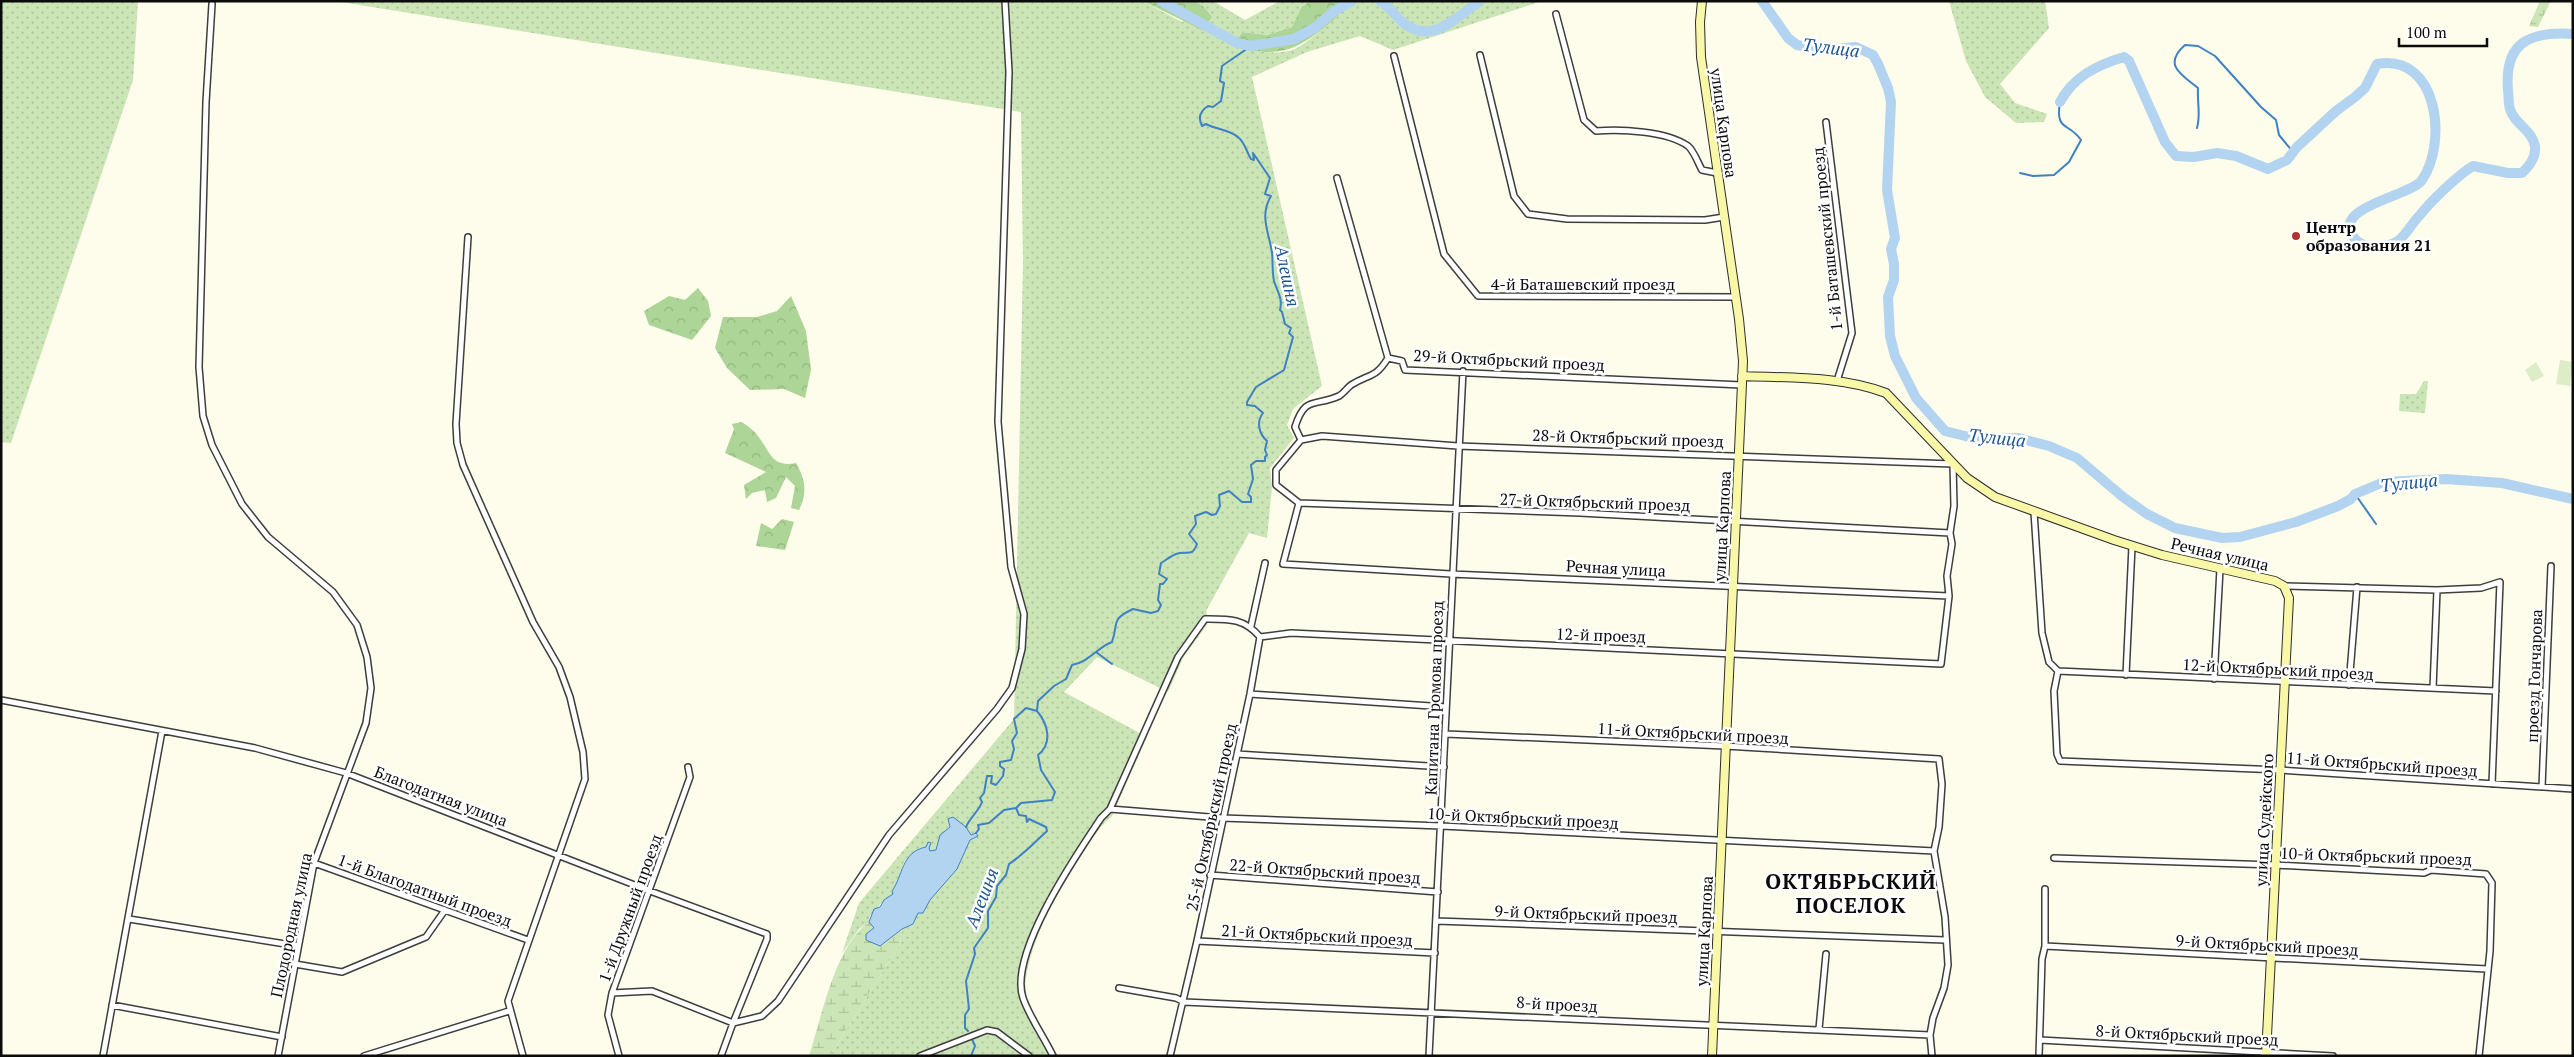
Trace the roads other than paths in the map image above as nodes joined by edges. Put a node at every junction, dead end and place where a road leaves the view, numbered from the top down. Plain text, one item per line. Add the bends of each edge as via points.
1 (1005, 1) edge
2 (1702, 1) edge
3 (212, 4) dead end
4 (1556, 14) dead end
5 (1480, 55) dead end
6 (1394, 56) dead end
7 (1826, 122) dead end
8 (1718, 173) junction
9 (1337, 178) dead end
10 (1724, 217) junction
11 (468, 238) dead end
12 (1736, 296) junction
13 (1388, 358) junction
14 (1463, 371) junction
15 (1742, 376) junction
16 (1837, 381) junction
17 (1742, 385) junction
18 (1301, 440) junction
19 (1458, 446) junction
20 (1739, 456) junction
21 (1953, 464) junction
22 (1299, 503) junction
23 (1454, 509) junction
24 (2034, 512) junction
25 (1736, 521) junction
26 (1950, 533) junction
27 (2132, 546) junction
28 (1265, 563) dead end
29 (2551, 566) dead end
30 (2220, 569) junction
31 (1451, 574) junction
32 (2284, 586) junction
33 (1733, 587) junction
34 (2357, 587) junction
35 (2437, 590) junction
36 (1949, 596) junction
37 (1250, 626) junction
38 (1260, 637) junction
39 (1449, 641) junction
40 (1730, 653) junction
41 (2058, 672) junction
42 (2126, 675) junction
43 (2214, 679) junction
44 (2284, 683) junction
45 (2349, 685) junction
46 (2433, 688) junction
47 (2496, 691) junction
48 (1250, 694) junction
49 (1, 700) edge
50 (1446, 707) junction
51 (162, 731) junction
52 (1446, 734) junction
53 (1725, 746) junction
54 (1237, 754) junction
55 (688, 767) dead end
56 (1444, 767) junction
57 (2280, 770) junction
58 (346, 773) junction
59 (2492, 784) junction
60 (2542, 787) junction
61 (2573, 788) edge
62 (1110, 809) junction
63 (1222, 818) junction
64 (1442, 826) junction
65 (1721, 842) junction
66 (1934, 850) junction
67 (559, 855) junction
68 (2054, 858) dead end
69 (314, 863) junction
70 (2275, 864) junction
71 (1210, 875) junction
72 (2045, 889) dead end
73 (650, 891) junction
74 (1438, 892) junction
75 (445, 910) junction
76 (129, 919) junction
77 (1437, 920) junction
78 (1717, 932) junction
79 (528, 940) junction
80 (1945, 940) junction
81 (1198, 941) junction
82 (298, 946) junction
83 (2045, 946) junction
84 (1435, 953) junction
85 (1826, 954) dead end
86 (2271, 957) junction
87 (295, 964) junction
88 (2487, 970) junction
89 (1119, 988) dead end
90 (612, 993) junction
91 (1184, 1002) junction
92 (112, 1005) junction
93 (509, 1011) junction
94 (1430, 1011) junction
95 (733, 1023) junction
96 (1713, 1024) junction
97 (1819, 1029) junction
98 (1930, 1035) junction
99 (282, 1037) junction
100 (2040, 1040) junction
101 (2266, 1053) edge
102 (103, 1056) edge
103 (278, 1056) edge
104 (364, 1056) edge
105 (523, 1056) edge
106 (619, 1056) edge
107 (722, 1056) edge
108 (920, 1056) edge
109 (1029, 1056) edge
110 (1053, 1056) edge
111 (1170, 1056) edge
112 (1429, 1056) edge
113 (1712, 1056) edge
114 (1932, 1056) edge
115 (2039, 1056) edge
116 (2333, 1056) edge
117 (2479, 1056) edge

1 - 95 street via 1009,72 998,422 1011,567 1024,614 1020,659 1012,688 889,835 778,1001 762,1016
2 - 8 street, улица Карпова via 1701,57
3 - 58 street, Плодородная улица via 206,102 198,367 200,400 212,445 242,504 268,537 333,592 348,611 363,642 370,671 369,707
4 - 8 street via 1584,120 1596,131 1642,132 1669,138 1688,147 1702,170
5 - 10 street via 1514,196 1528,214 1567,219 1706,220
6 - 12 street, 4-й Баташевский проезд via 1444,254 1478,296
7 - 16 street, 1-й Баташевский проезд via 1852,333
8 - 10 street, улица Карпова
9 - 13 street
10 - 12 street, улица Карпова
11 - 67 street via 457,443 463,465 533,622 559,667 573,706 583,752 584,779
12 - 15 street, улица Карпова
13 - 14 street, 29-й Октябрьский проезд via 1402,361 1405,370
13 - 18 street via 1380,371 1351,385 1340,396 1310,402 1299,413 1295,427
14 - 17 street, 29-й Октябрьский проезд
14 - 19 street, Капитана Громова проезд
15 - 16 street
15 - 17 street, улица Карпова
16 - 21 street via 1886,393
17 - 20 street, улица Карпова
18 - 19 street, 28-й Октябрьский проезд via 1322,436
18 - 22 street via 1276,470 1276,485
19 - 20 street, 28-й Октябрьский проезд
19 - 23 street, Капитана Громова проезд
20 - 21 street, 28-й Октябрьский проезд
20 - 25 street, улица Карпова
21 - 24 street, Речная улица via 1995,497
21 - 26 street via 1954,506
22 - 23 street, 27-й Октябрьский проезд
22 - 31 street, Речная улица via 1283,564
23 - 25 street, 27-й Октябрьский проезд
23 - 31 street, Капитана Громова проезд
24 - 27 street, Речная улица
24 - 41 street via 2042,633 2049,662
25 - 26 street, 27-й Октябрьский проезд
25 - 33 street, улица Карпова
26 - 36 street
27 - 30 street, Речная улица
27 - 42 street
28 - 37 street
29 - 60 street, проезд Гончарова
30 - 32 street, Речная улица via 2275,581
30 - 43 street
31 - 33 street, Речная улица
31 - 39 street, Капитана Громова проезд
32 - 34 street, Речная улица
32 - 44 street, улица Судейского via 2289,598
33 - 36 street, Речная улица
33 - 40 street, улица Карпова
34 - 35 street, Речная улица
34 - 45 street
35 - 46 street
35 - 47 street, Речная улица via 2481,588 2500,582
36 - 40 street, 12-й проезд via 1940,664
37 - 38 street
37 - 62 street via 1230,619 1205,619 1178,657
38 - 39 street, 12-й проезд via 1291,633
38 - 48 street, 25-й Октябрьский проезд
39 - 40 street, 12-й проезд
39 - 50 street, Капитана Громова проезд
40 - 53 street, улица Карпова
41 - 42 street, 12-й Октябрьский проезд
41 - 57 street, 11-й Октябрьский проезд via 2054,691 2060,761
42 - 43 street, 12-й Октябрьский проезд
43 - 44 street, 12-й Октябрьский проезд
44 - 45 street, 12-й Октябрьский проезд
44 - 57 street, улица Судейского
45 - 46 street, 12-й Октябрьский проезд
46 - 47 street, 12-й Октябрьский проезд
47 - 59 street
48 - 50 street
48 - 54 street, 25-й Октябрьский проезд
49 - 51 street, Благодатная улица
50 - 52 street, Капитана Громова проезд
51 - 58 street, Благодатная улица via 255,748
51 - 76 street
52 - 53 street, 11-й Октябрьский проезд
52 - 56 street, Капитана Громова проезд
53 - 65 street, улица Карпова
53 - 66 street, 11-й Октябрьский проезд via 1939,759 1942,784
54 - 56 street
54 - 63 street, 25-й Октябрьский проезд
55 - 73 street, 1-й Дружный проезд via 690,777
56 - 64 street, Капитана Громова проезд
57 - 59 street, 11-й Октябрьский проезд
57 - 70 street, улица Судейского
58 - 67 street, Благодатная улица
58 - 69 street, Плодородная улица
59 - 60 street, 11-й Октябрьский проезд
60 - 61 street, 11-й Октябрьский проезд
62 - 63 street, 10-й Октябрьский проезд
62 - 110 street via 1057,883 1032,938 1022,973 1022,996
63 - 64 street, 10-й Октябрьский проезд
63 - 71 street, 25-й Октябрьский проезд
64 - 65 street, 10-й Октябрьский проезд
64 - 74 street, Капитана Громова проезд
65 - 66 street, 10-й Октябрьский проезд
65 - 78 street, улица Карпова
66 - 80 street via 1945,917
67 - 73 street, Благодатная улица
67 - 79 street
68 - 70 street, 10-й Октябрьский проезд
69 - 75 street, 1-й Благодатный проезд
69 - 82 street, Плодородная улица
70 - 86 street, улица Судейского
70 - 88 street, 10-й Октябрьский проезд via 2486,874 2492,883
71 - 74 street, 22-й Октябрьский проезд
71 - 81 street, 25-й Октябрьский проезд
72 - 83 street
73 - 90 street, 1-й Дружный проезд
73 - 95 street, Благодатная улица via 767,934
74 - 77 street, Капитана Громова проезд
75 - 79 street, 1-й Благодатный проезд
75 - 87 street via 426,938 342,972
76 - 82 street
76 - 92 street
77 - 78 street, 9-й Октябрьский проезд
77 - 84 street, Капитана Громова проезд
78 - 80 street, 9-й Октябрьский проезд
78 - 96 street, улица Карпова
79 - 93 street via 508,1001
80 - 98 street via 1948,965
81 - 84 street, 21-й Октябрьский проезд
81 - 91 street, 25-й Октябрьский проезд
82 - 87 street, Плодородная улица
83 - 86 street, 9-й Октябрьский проезд
83 - 100 street
84 - 94 street, Капитана Громова проезд
85 - 97 street
86 - 88 street, 9-й Октябрьский проезд
86 - 101 street, улица Судейского
87 - 99 street, Плодородная улица
88 - 117 street
89 - 91 street
90 - 95 street, 1-й Дружный проезд via 652,991
90 - 106 street via 608,1015
91 - 94 street, 8-й проезд
91 - 111 street, 25-й Октябрьский проезд
92 - 99 street
92 - 102 street
93 - 104 street
93 - 105 street
94 - 96 street, 8-й проезд
94 - 112 street, Капитана Громова проезд
95 - 107 street
96 - 97 street, 8-й проезд
96 - 113 street, улица Карпова
97 - 98 street, 8-й проезд
98 - 114 street
99 - 103 street, Плодородная улица
100 - 101 street, 8-й Октябрьский проезд
100 - 115 street
101 - 116 street, 8-й Октябрьский проезд
108 - 109 street via 988,1030 996,1032

